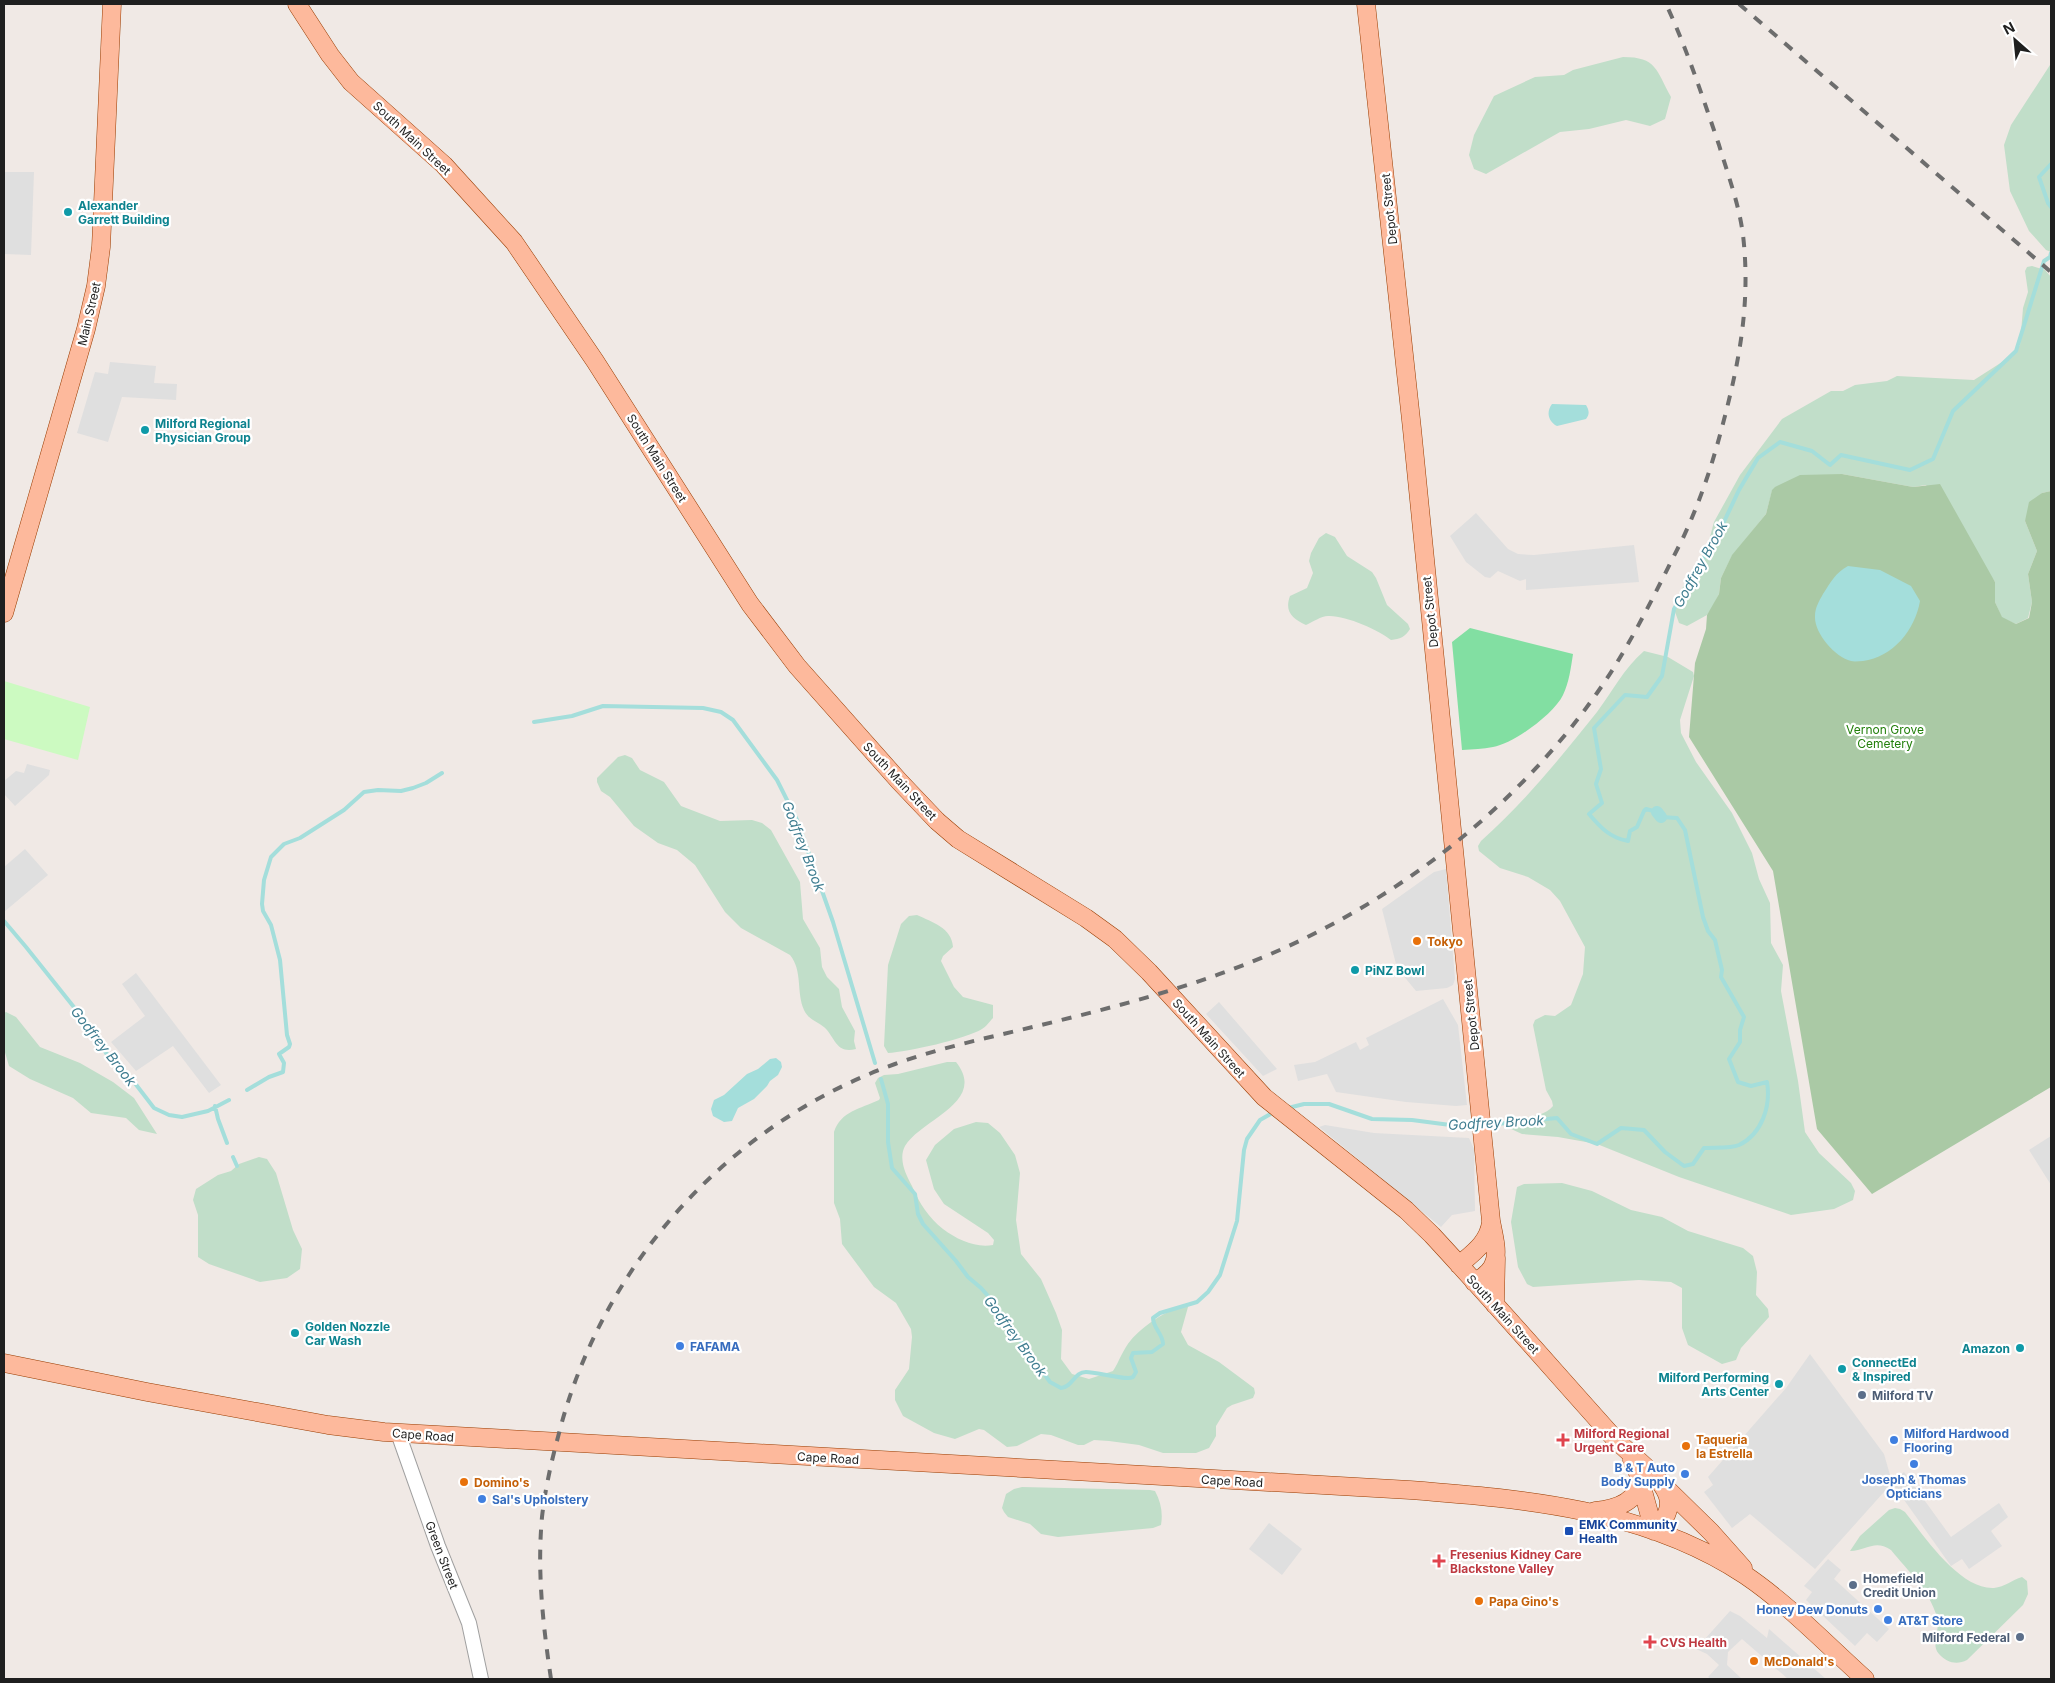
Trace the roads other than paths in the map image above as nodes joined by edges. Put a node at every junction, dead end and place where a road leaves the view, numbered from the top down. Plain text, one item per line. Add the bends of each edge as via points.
1 (112, 4) edge
2 (297, 4) edge
3 (1366, 4) edge
4 (4, 613) edge
5 (1491, 1221) junction
6 (1496, 1255) junction
7 (1460, 1265) junction
8 (1474, 1282) junction
9 (1495, 1305) junction
10 (4, 1363) edge
11 (398, 1433) junction
12 (1622, 1447) junction
13 (1640, 1478) junction
14 (1659, 1482) junction
15 (1587, 1511) junction
16 (1654, 1530) junction
17 (1754, 1582) junction
18 (481, 1679) edge
19 (1865, 1679) edge

1 - 4 main road, Main Street via 102,239 96,286
2 - 7 main road, South Main Street via 351,82 444,165 514,242 750,604 790,658 920,804 958,839 1086,918 1122,946 1270,1102 1412,1215
3 - 5 main road, Depot Street
5 - 6 main road, Depot Street
5 - 7 main road, Depot Street via 1484,1241
6 - 8 main road via 1491,1271
6 - 9 main road, Depot Street
7 - 8 main road, South Main Street
8 - 9 main road, South Main Street
9 - 12 main road, South Main Street
10 - 11 main road, Cape Road via 328,1425
11 - 15 main road, Cape Road via 1410,1490 1510,1499
11 - 18 street, Green Street via 469,1624
12 - 13 main road, South Main Street
12 - 14 main road, South Main Street
13 - 15 main road via 1636,1493 1626,1502 1607,1509
13 - 16 main road, South Main Street
14 - 16 main road, South Main Street via 1668,1496 1669,1508 1666,1517
14 - 17 main road via 1717,1538
15 - 16 main road, Cape Road
16 - 17 main road via 1716,1559
17 - 19 main road

